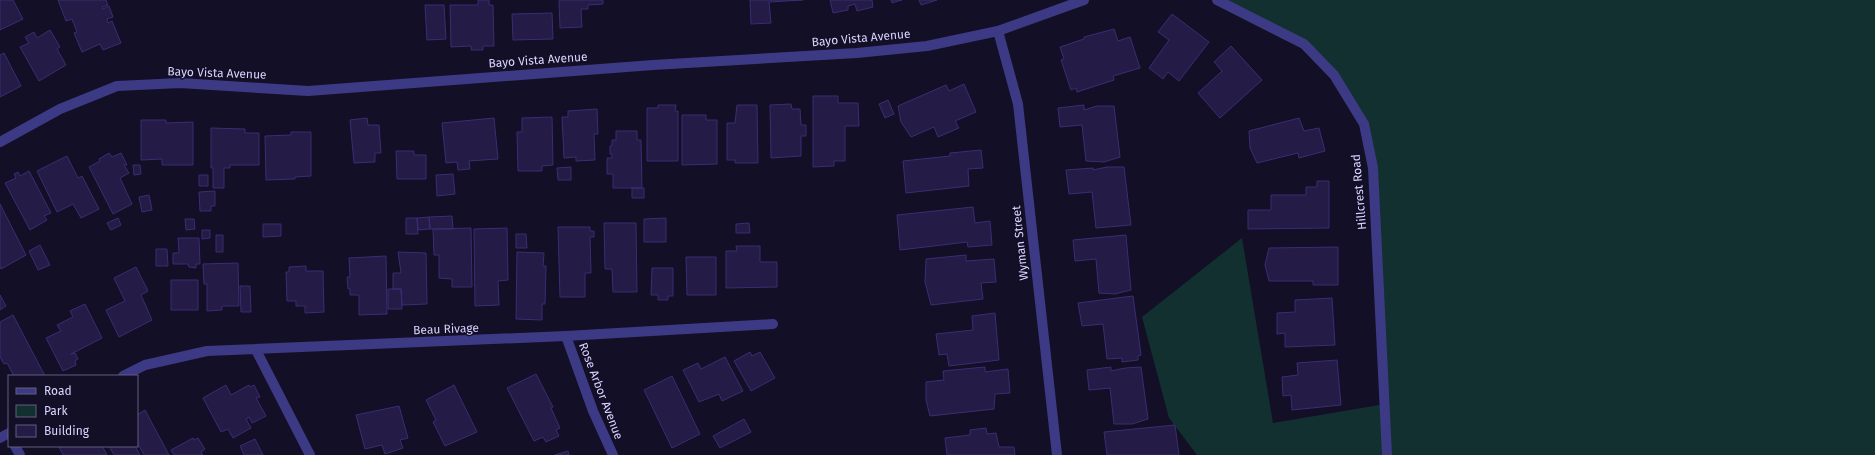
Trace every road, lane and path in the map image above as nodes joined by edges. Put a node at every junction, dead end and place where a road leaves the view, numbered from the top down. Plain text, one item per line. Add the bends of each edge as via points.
1 (1084, 0) edge
2 (1218, 0) edge
3 (998, 31) junction
4 (0, 142) edge
5 (773, 324) dead end
6 (566, 336) junction
7 (256, 350) junction
8 (125, 375) edge
9 (310, 455) edge
10 (613, 455) edge
11 (1057, 455) edge
12 (1387, 455) edge

1 - 3 street, Bayo Vista Avenue
2 - 12 street, Hillcrest Road via 1304,44 1334,75 1364,124 1373,168
3 - 4 street, Bayo Vista Avenue via 927,46 857,53 653,65 308,91 180,83 117,86 60,109
3 - 11 street, Wyman Street via 1018,104
5 - 6 street, Beau Rivage
6 - 7 street, Beau Rivage
6 - 10 street, Rose Arbor Avenue via 593,411
7 - 8 street, Beau Rivage via 207,351 146,365
7 - 9 street

